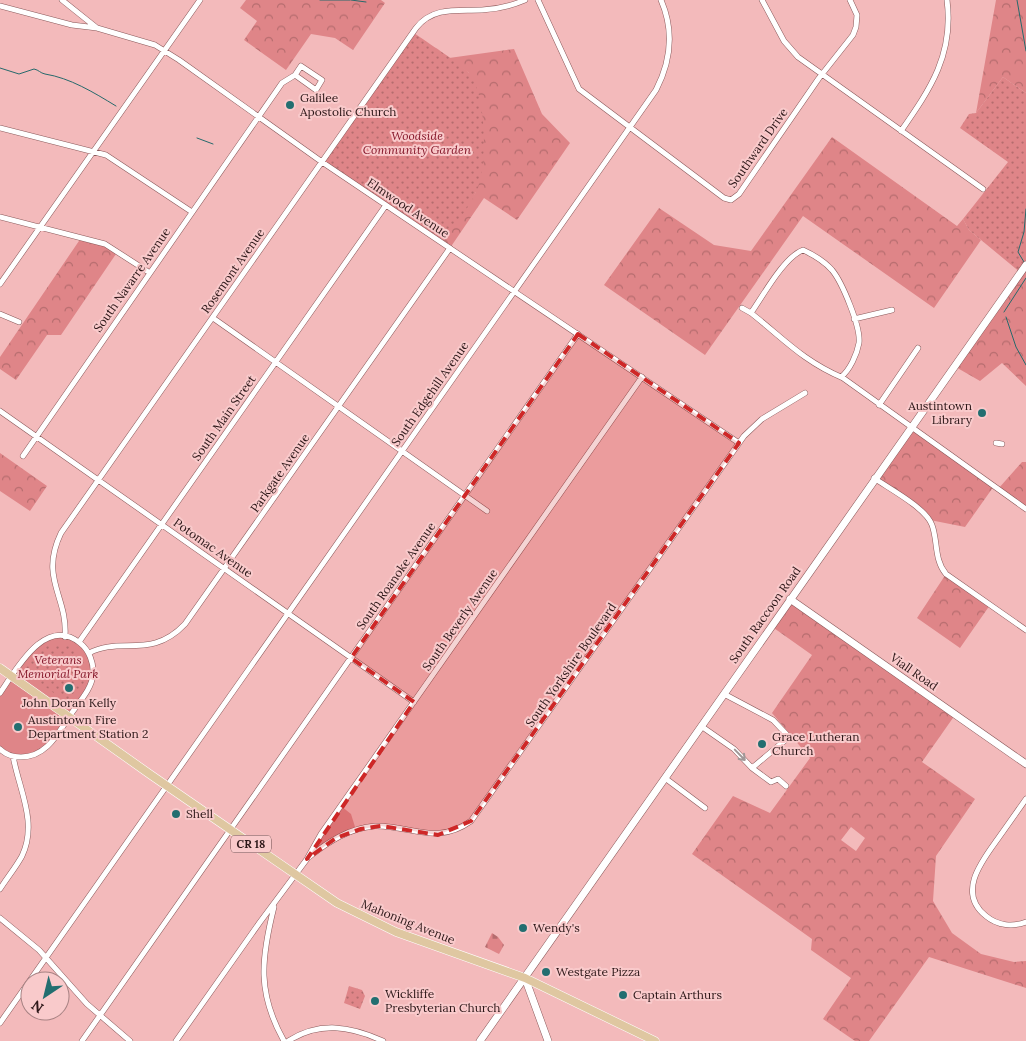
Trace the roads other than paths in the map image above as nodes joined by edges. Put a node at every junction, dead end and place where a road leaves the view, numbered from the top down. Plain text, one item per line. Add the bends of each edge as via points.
1 (62, 0) edge
2 (200, 0) edge
3 (525, 0) edge
4 (538, 0) edge
5 (661, 0) edge
6 (762, 0) edge
7 (850, 0) edge
8 (947, 0) edge
9 (0, 6) edge
10 (97, 28) junction
11 (164, 51) junction
12 (822, 74) junction
13 (295, 75) junction
14 (259, 117) junction
15 (0, 128) edge
16 (629, 128) junction
17 (901, 131) junction
18 (93, 151) junction
19 (322, 162) junction
20 (983, 188) dead end
21 (386, 205) junction
22 (192, 212) junction
23 (0, 217) edge
24 (39, 227) junction
25 (450, 248) junction
26 (1026, 265) edge
27 (150, 273) junction
28 (0, 284) edge
29 (514, 291) junction
30 (742, 308) dead end
31 (892, 310) dead end
32 (0, 314) edge
33 (751, 314) junction
34 (213, 318) junction
35 (854, 319) junction
36 (19, 322) dead end
37 (578, 334) junction
38 (918, 348) dead end
39 (276, 362) junction
40 (642, 377) junction
41 (841, 378) junction
42 (805, 392) dead end
43 (879, 405) junction
44 (339, 406) junction
45 (0, 411) edge
46 (910, 427) junction
47 (36, 436) junction
48 (739, 443) junction
49 (996, 443) dead end
50 (1002, 444) dead end
51 (402, 450) junction
52 (23, 456) dead end
53 (874, 478) junction
54 (98, 480) junction
55 (466, 494) junction
56 (1026, 509) edge
57 (487, 511) dead end
58 (162, 524) junction
59 (225, 569) junction
60 (790, 599) junction
61 (288, 613) junction
62 (1026, 630) edge
63 (66, 637) junction
64 (79, 642) junction
65 (89, 653) junction
66 (351, 658) junction
67 (0, 668) edge
68 (12, 676) junction
69 (0, 693) edge
70 (724, 694) junction
71 (414, 702) junction
72 (69, 717) junction
73 (701, 726) junction
74 (1, 752) edge
75 (13, 756) junction
76 (1026, 764) edge
77 (752, 768) junction
78 (665, 778) junction
79 (167, 786) junction
80 (786, 786) dead end
81 (1026, 799) edge
82 (705, 808) dead end
83 (230, 830) junction
84 (307, 859) junction
85 (296, 875) junction
86 (0, 889) edge
87 (275, 904) junction
88 (0, 918) edge
89 (1026, 922) edge
90 (46, 958) junction
91 (525, 978) junction
92 (99, 1016) junction
93 (0, 1023) edge
94 (82, 1041) edge
95 (130, 1041) edge
96 (176, 1041) edge
97 (284, 1041) edge
98 (288, 1041) edge
99 (383, 1041) edge
100 (480, 1041) edge
101 (548, 1041) edge
102 (655, 1041) edge

1 - 10 street, Elmwood Avenue
2 - 11 street
3 - 19 street, Rosemont Avenue via 503,7 444,11 422,20
4 - 16 street via 578,88
5 - 16 street, South Edgehill Avenue via 669,32 666,67 656,90
6 - 12 street via 789,48
7 - 12 street, Southward Drive via 857,15 855,32
8 - 17 street via 948,32 941,65 930,89
9 - 10 street via 72,25
10 - 11 street, Elmwood Avenue via 155,45
11 - 14 street, Elmwood Avenue
11 - 18 street
12 - 16 street, Southward Drive via 739,194 731,200
12 - 17 street
13 - 13 street via 302,66 322,80 316,90
13 - 14 street, South Navarre Avenue via 282,82
14 - 19 street, Elmwood Avenue
14 - 22 street, South Navarre Avenue
15 - 18 street
16 - 29 street, South Edgehill Avenue
17 - 20 street
18 - 22 street via 124,166
18 - 24 street
19 - 21 street, Elmwood Avenue
19 - 34 street, Rosemont Avenue
21 - 25 street, Elmwood Avenue
21 - 39 street, South Main Street
22 - 27 street, South Navarre Avenue
23 - 24 street
24 - 27 street via 105,244
24 - 28 street
25 - 29 street, Elmwood Avenue
25 - 44 street, Parkgate Avenue
26 - 46 street, South Raccoon Road
27 - 47 street, South Navarre Avenue
29 - 37 street, Elmwood Avenue
29 - 51 street, South Edgehill Avenue
30 - 33 street
31 - 35 street
32 - 36 street
33 - 35 street via 787,262 796,252 803,250 817,257 836,275
33 - 41 street via 797,353
34 - 39 street
34 - 54 street, Rosemont Avenue
35 - 41 street via 859,342
37 - 40 street, Elmwood Avenue
37 - 55 street, South Roanoke Avenue
38 - 43 street
39 - 44 street
39 - 58 street, South Main Street
40 - 48 street, Elmwood Avenue
40 - 71 street, South Beverly Avenue
41 - 43 street
42 - 48 street, South Yorkshire Boulevard via 762,419
43 - 46 street
44 - 51 street
44 - 59 street, Parkgate Avenue
45 - 47 street, Potomac Avenue
46 - 53 street, South Raccoon Road
46 - 56 street
47 - 52 street, South Navarre Avenue
47 - 54 street, Potomac Avenue
48 - 84 street, South Yorkshire Boulevard via 471,822 454,832 438,834 381,826 361,829 336,838
49 - 50 street
51 - 55 street
51 - 61 street, South Edgehill Avenue
53 - 60 street, South Raccoon Road
53 - 62 street via 926,515 932,526 939,562 946,574
54 - 58 street, Potomac Avenue
54 - 63 street, Rosemont Avenue via 61,533 54,552 52,579 66,626
55 - 57 street
55 - 66 street, South Roanoke Avenue
58 - 59 street, Potomac Avenue
58 - 64 street, South Main Street
59 - 61 street, Potomac Avenue
59 - 65 street, Parkgate Avenue via 185,624 171,636 152,644 99,649
60 - 70 street, South Raccoon Road
60 - 76 street, Viall Road
61 - 66 street, Potomac Avenue
61 - 79 street, South Edgehill Avenue
63 - 64 street
63 - 68 street via 48,638 37,644
64 - 65 street
65 - 72 street via 92,682
66 - 71 street, Potomac Avenue
66 - 83 street, South Roanoke Avenue
67 - 68 main road, Mahoning Avenue / CR 18
68 - 69 street
68 - 72 main road, Mahoning Avenue / CR 18
70 - 73 street, South Raccoon Road
70 - 77 street via 773,720 790,737
71 - 84 street, South Beverly Avenue
72 - 75 street via 43,750 30,756
72 - 79 main road, Mahoning Avenue / CR 18
73 -> 77 street via 734,749
73 - 78 street, South Raccoon Road
74 - 75 street
75 - 86 street via 28,812 29,831 23,854
77 - 80 street via 771,782 778,779
78 - 82 street
78 - 91 street, South Raccoon Road
79 - 83 main road, Mahoning Avenue / CR 18
79 - 90 street, South Edgehill Avenue
81 - 89 street via 975,873 972,885 974,898 988,918 1005,925
83 - 85 main road, Mahoning Avenue / CR 18
83 - 92 street, South Roanoke Avenue
84 - 85 street, South Beverly Avenue
85 - 87 street, South Beverly Avenue
85 - 91 main road, Mahoning Avenue / CR 18 via 372,922
87 - 96 street, South Beverly Avenue
87 - 97 street via 264,951 263,980 270,1014
88 - 90 street
90 - 92 street
90 - 93 street, South Edgehill Avenue
91 - 100 street, South Raccoon Road
91 - 101 street
91 - 102 main road, Mahoning Avenue / CR 18
92 - 94 street, South Roanoke Avenue
92 - 95 street
98 - 99 street via 306,1031 336,1027

